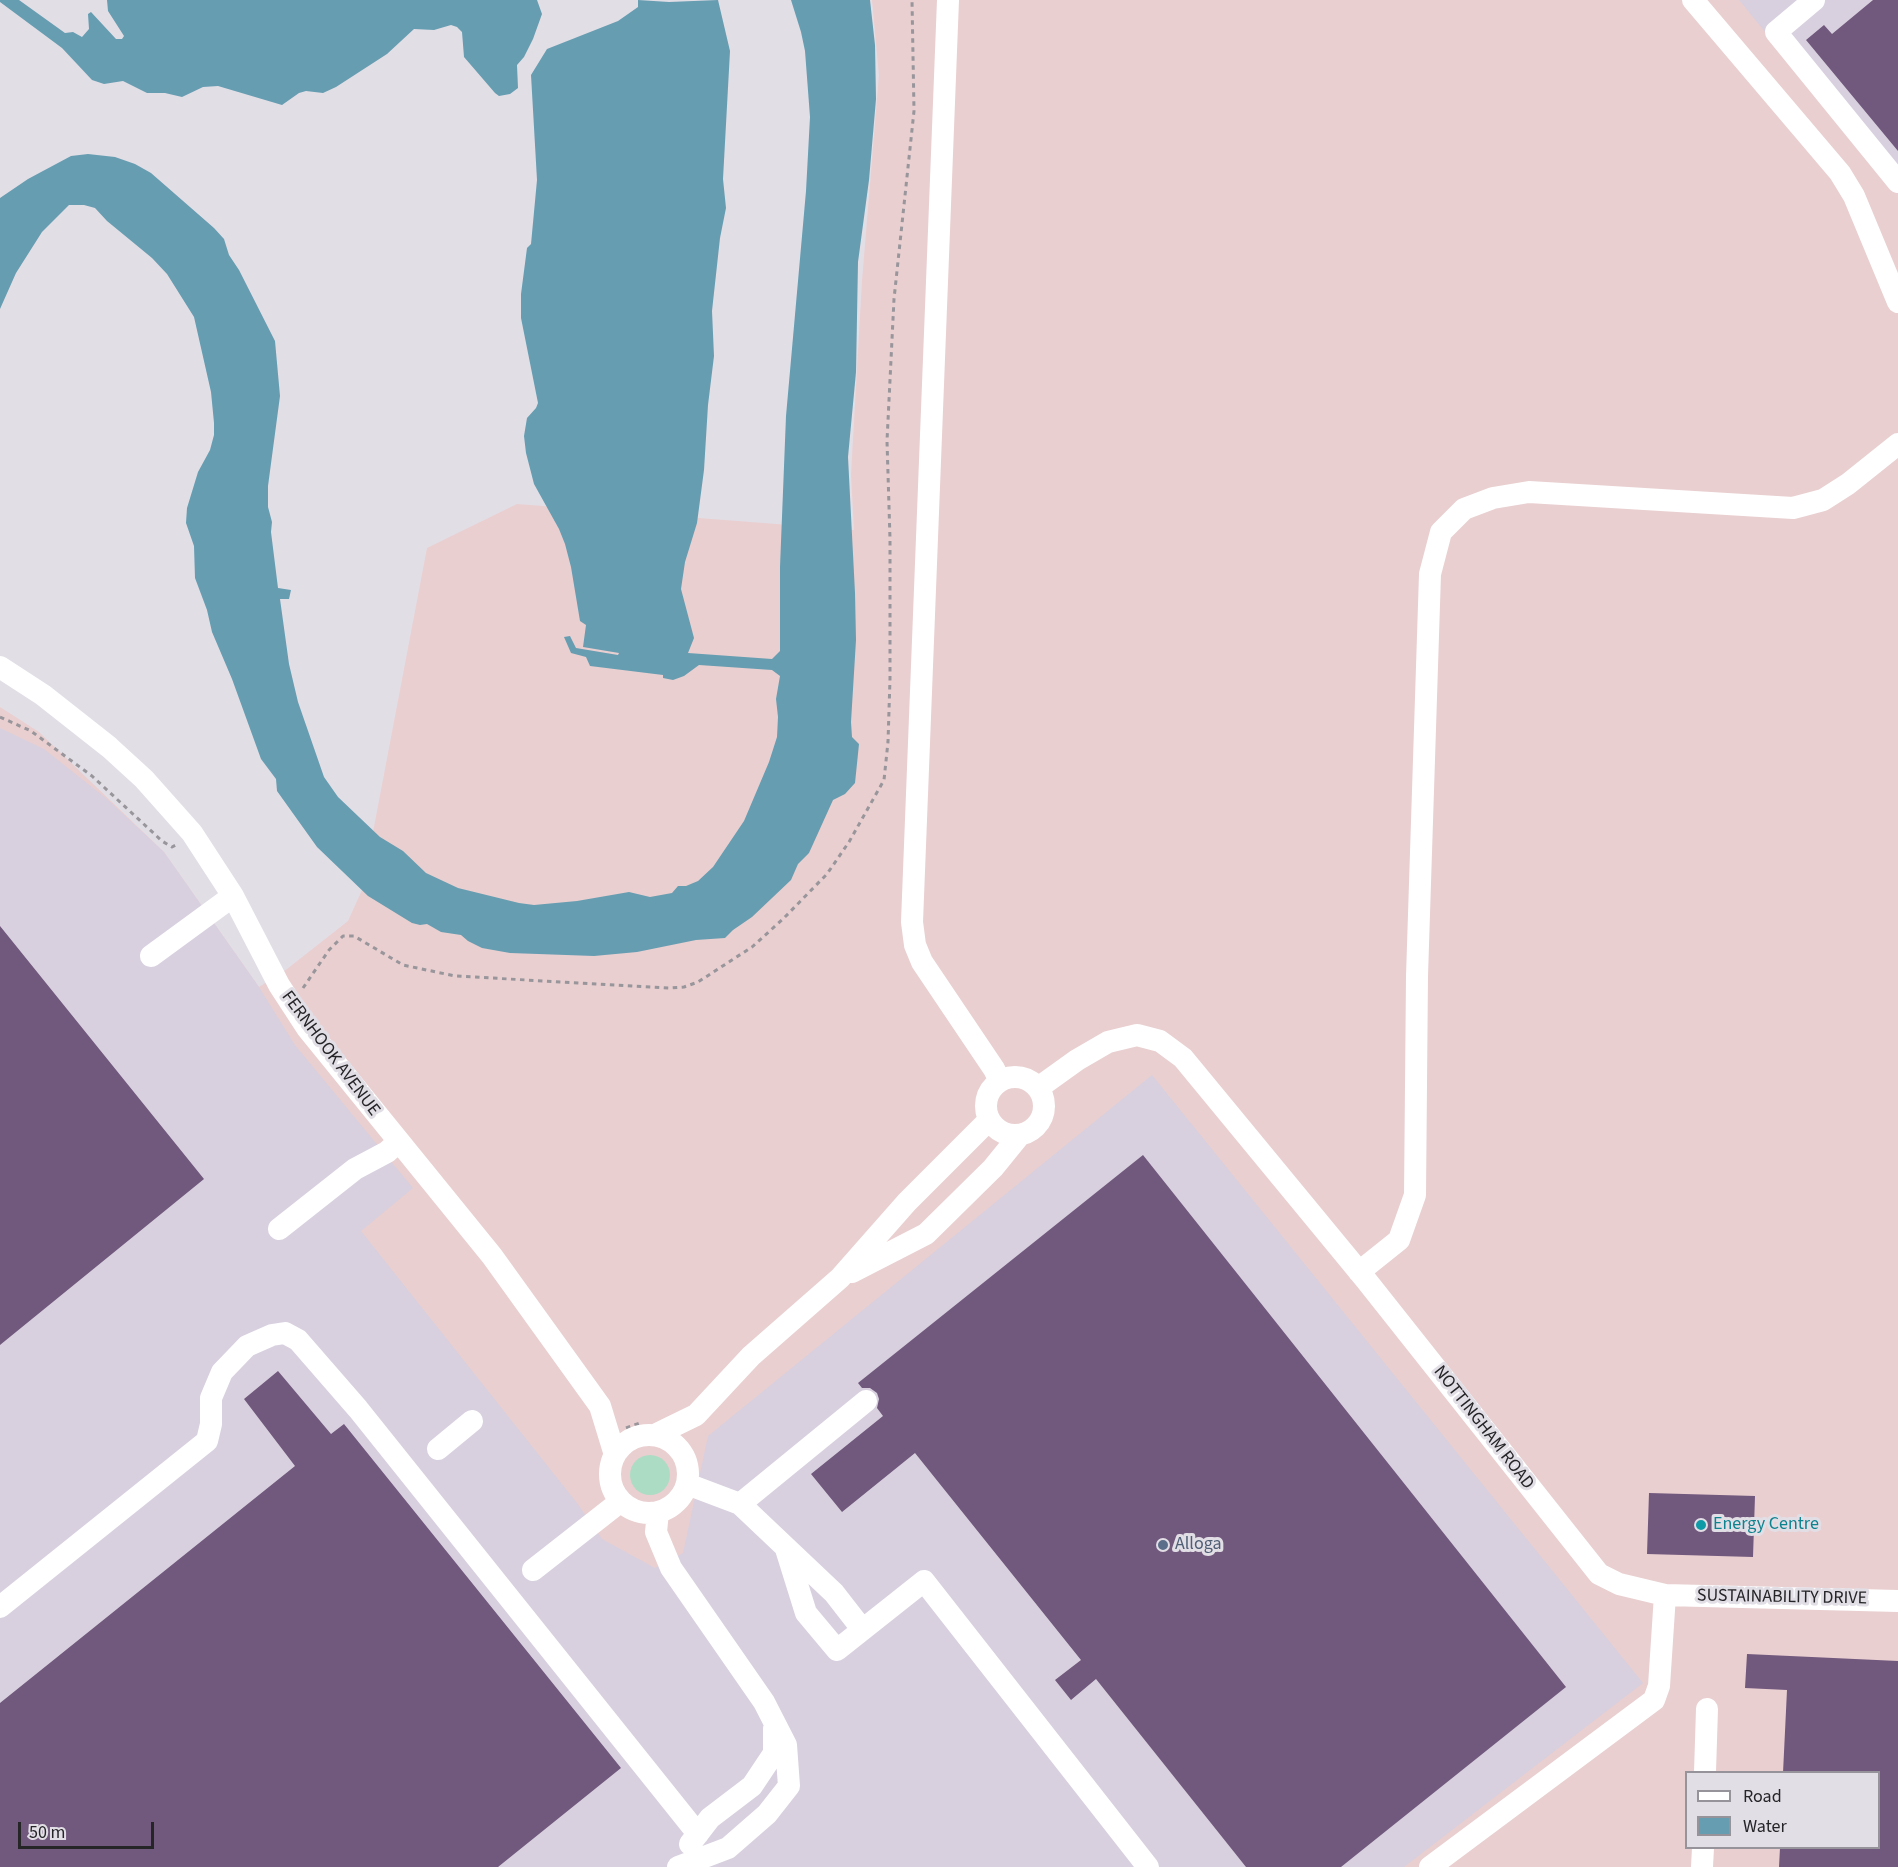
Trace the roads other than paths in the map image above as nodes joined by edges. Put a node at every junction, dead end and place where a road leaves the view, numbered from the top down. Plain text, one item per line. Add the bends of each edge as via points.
1 (948, 0) edge
2 (1693, 0) edge
3 (1814, 0) edge
4 (1898, 182) edge
5 (1898, 302) edge
6 (1898, 444) edge
7 (0, 667) edge
8 (233, 896) junction
9 (151, 956) dead end
10 (1000, 1081) junction
11 (1038, 1088) junction
12 (989, 1120) junction
13 (1019, 1136) junction
14 (399, 1142) junction
15 (279, 1229) dead end
16 (1359, 1272) junction
17 (840, 1278) junction
18 (866, 1401) dead end
19 (600, 1406) junction
20 (696, 1415) junction
21 (472, 1421) dead end
22 (651, 1435) junction
23 (438, 1449) dead end
24 (683, 1454) junction
25 (615, 1455) junction
26 (687, 1484) junction
27 (621, 1501) junction
28 (740, 1503) junction
29 (658, 1512) junction
30 (786, 1549) junction
31 (533, 1570) dead end
32 (1665, 1595) junction
33 (1898, 1601) edge
34 (0, 1607) edge
35 (862, 1629) junction
36 (1707, 1709) dead end
37 (774, 1721) junction
38 (1705, 1771) edge
39 (698, 1834) junction
40 (1703, 1849) edge
41 (671, 1867) edge
42 (678, 1867) edge
43 (1148, 1867) edge
44 (1430, 1867) edge
45 (1702, 1867) edge

1 - 10 street via 912,922 922,962
2 - 5 street via 1840,173 1854,196
3 - 4 street via 1776,32
6 - 16 street via 1823,500 1793,508 1529,492 1493,498 1464,509 1441,532 1430,574 1417,976 1415,1195 1399,1240
7 - 8 street, FERNHOOK AVENUE via 44,695 144,779 192,833
8 - 9 street
8 - 14 street, FERNHOOK AVENUE via 292,1006
10 - 11 street via 1020,1077
10 - 12 street via 987,1099
11 - 13 street via 1043,1097 1042,1118 1037,1126
11 - 16 street, NOTTINGHAM ROAD via 1108,1042 1137,1035 1160,1041 1183,1058
12 - 13 street via 1007,1135
12 - 17 street via 907,1202
13 - 17 street via 993,1168 926,1234
14 - 15 street via 355,1169
14 - 19 street, FERNHOOK AVENUE via 492,1256
16 - 32 street, NOTTINGHAM ROAD via 1599,1574 1619,1584
17 - 20 street via 751,1356
18 - 28 street
19 - 22 street, FERNHOOK AVENUE
19 - 25 street, FERNHOOK AVENUE
20 - 22 street
20 - 24 street
21 - 23 street
22 - 24 street via 666,1438
22 - 25 street via 634,1438
24 - 26 street
25 - 27 street via 610,1479
26 - 28 street
26 - 29 street via 680,1499
27 - 29 street via 642,1513
27 - 31 street
28 - 30 street
29 - 37 street via 656,1532 671,1568
30 - 35 street via 834,1593
30 - 35 street via 806,1613 837,1650
32 - 33 street, SUSTAINABILITY DRIVE
32 - 44 street via 1659,1686 1654,1700
34 - 39 street via 207,1441 211,1398 222,1372 247,1346 285,1333 298,1340 358,1409
35 - 43 street via 924,1581
36 - 38 street
37 - 39 street via 774,1753 752,1786 711,1818
37 - 42 street via 786,1745 789,1786 767,1814 728,1848
39 - 41 street
40 - 45 street

